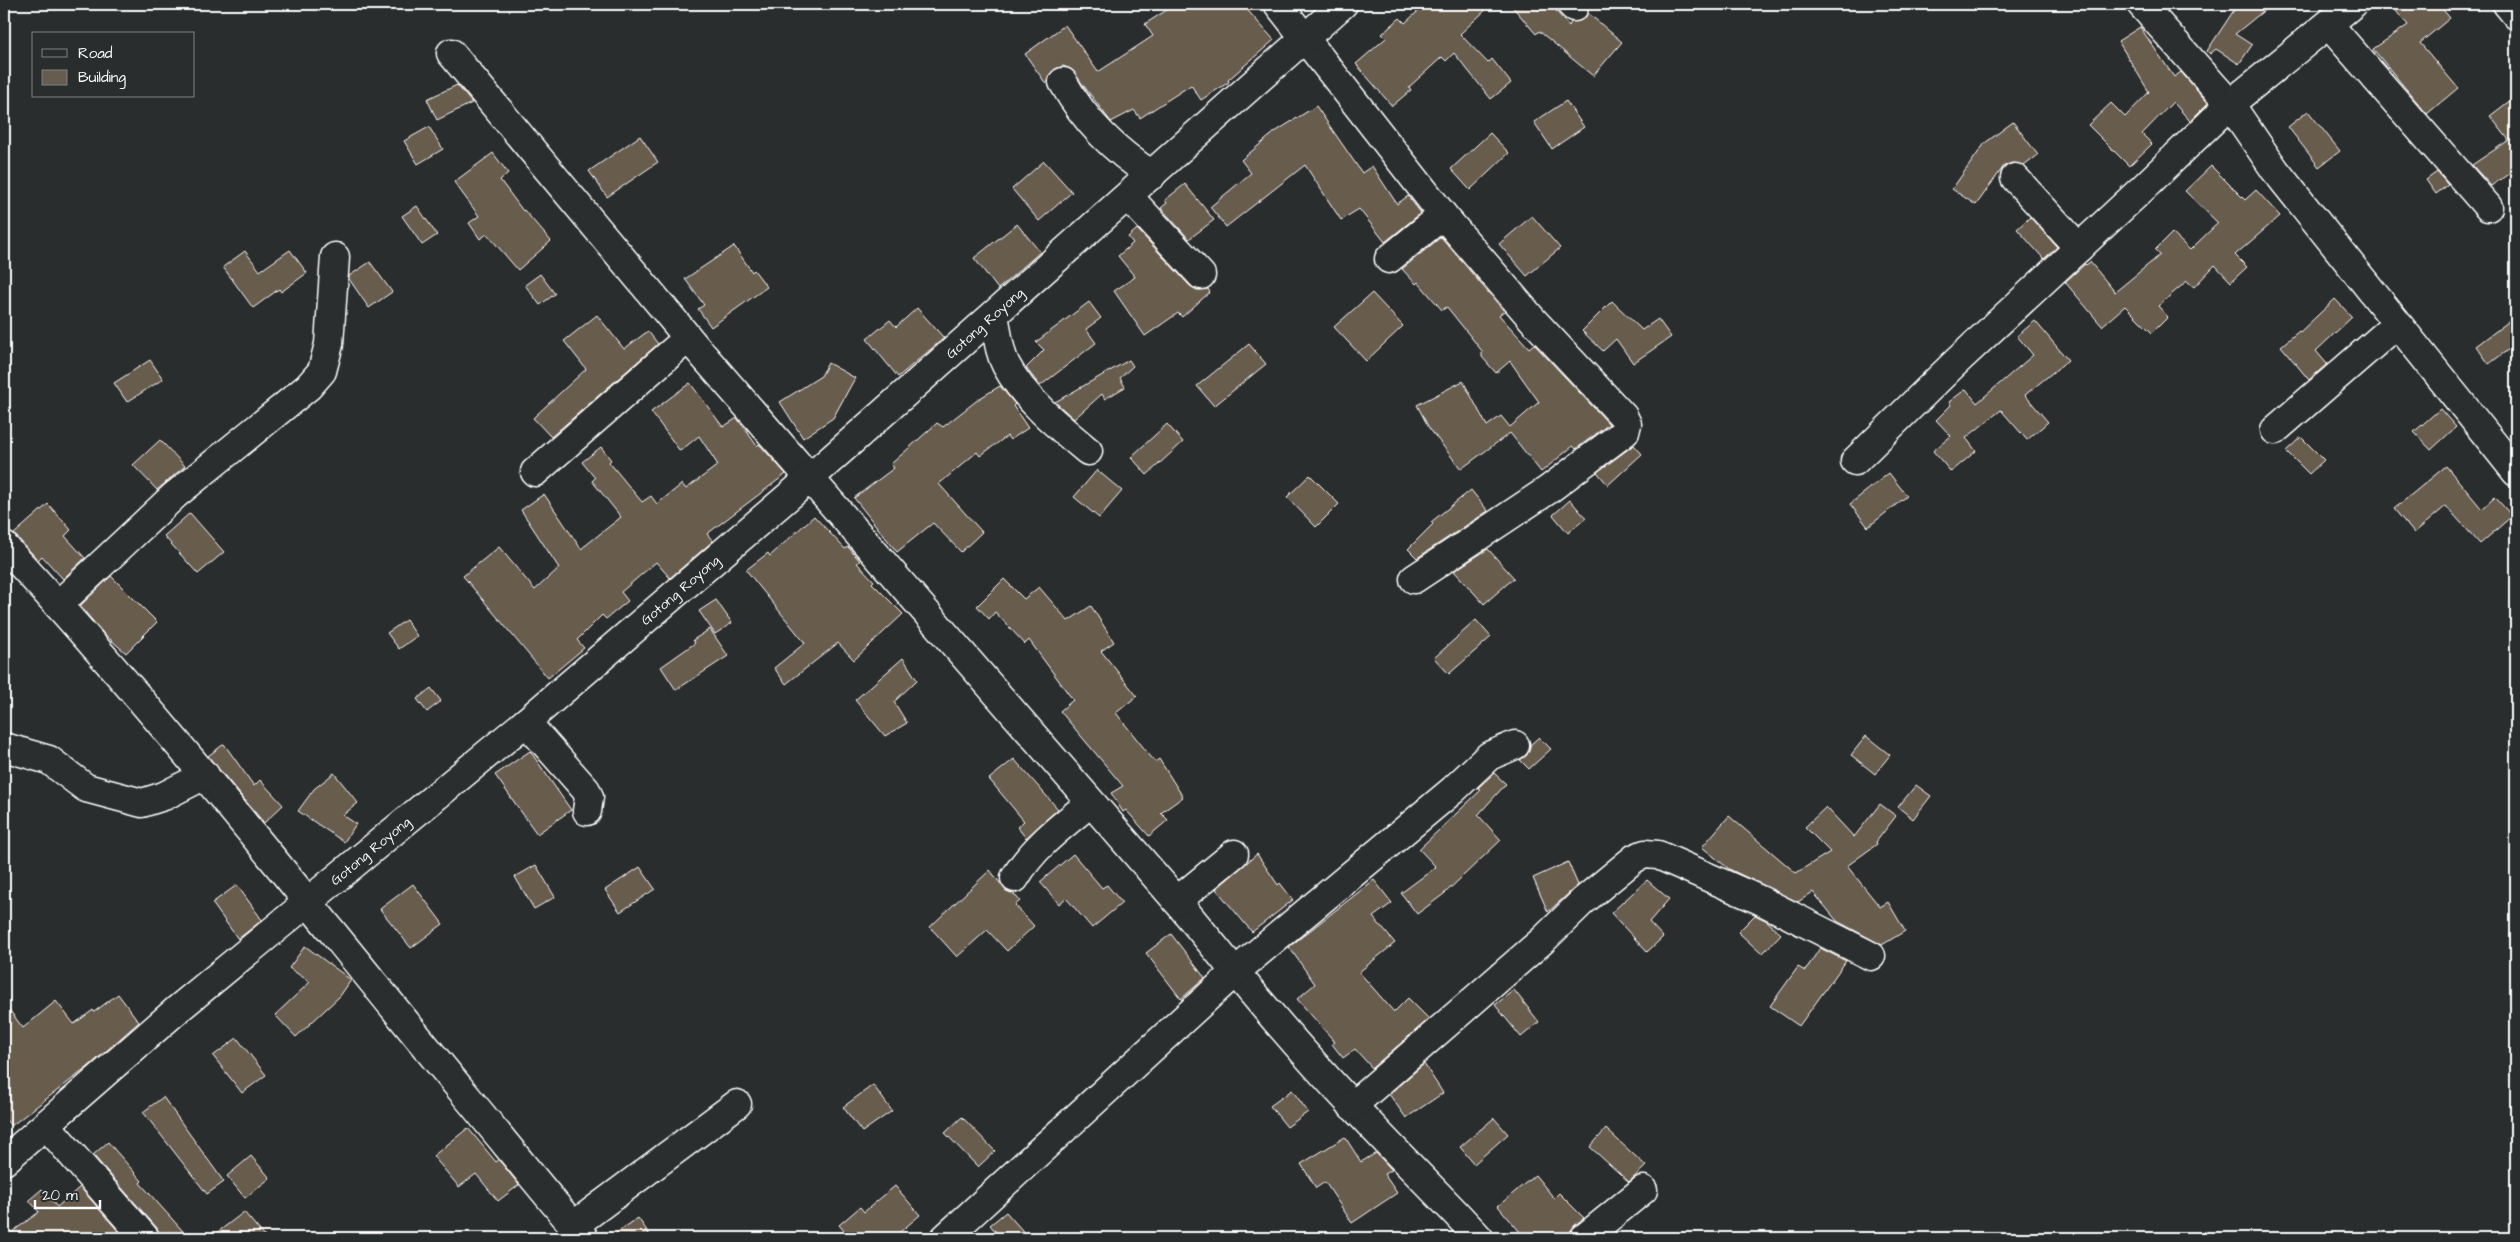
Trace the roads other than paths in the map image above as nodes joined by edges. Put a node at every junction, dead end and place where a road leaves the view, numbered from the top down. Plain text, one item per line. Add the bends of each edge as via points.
1 (1278, 4) edge
2 (1343, 4) edge
3 (2353, 4) edge
4 (2507, 4) edge
5 (2152, 7) edge
6 (2516, 15) edge
7 (2329, 25) junction
8 (1306, 36) junction
9 (451, 53) dead end
10 (1063, 82) dead end
11 (2230, 104) junction
12 (1152, 175) junction
13 (2015, 178) dead end
14 (1128, 196) junction
15 (2488, 207) dead end
16 (1443, 215) junction
17 (2079, 248) junction
18 (335, 257) dead end
19 (1389, 259) dead end
20 (1202, 275) dead end
21 (994, 316) junction
22 (2397, 324) junction
23 (688, 338) junction
24 (2275, 430) dead end
25 (1088, 451) dead end
26 (1855, 461) dead end
27 (535, 472) dead end
28 (2516, 472) edge
29 (810, 478) junction
30 (4, 546) edge
31 (1414, 578) dead end
32 (58, 605) junction
33 (526, 722) junction
34 (1515, 745) dead end
35 (4, 747) edge
36 (205, 775) junction
37 (1090, 803) junction
38 (587, 811) dead end
39 (1234, 854) dead end
40 (1014, 878) dead end
41 (1177, 901) junction
42 (308, 903) junction
43 (1871, 956) dead end
44 (1235, 972) junction
45 (737, 1104) dead end
46 (1352, 1106) junction
47 (46, 1125) junction
48 (4, 1162) edge
49 (1643, 1190) dead end
50 (578, 1232) edge
51 (145, 1238) edge
52 (944, 1238) edge
53 (1479, 1238) edge
54 (1584, 1238) edge

1 - 8 street
2 - 8 street, Gotong Royong
3 - 7 street
4 - 6 street
5 - 11 street
7 - 11 street
7 - 15 street
8 - 12 street, Gotong Royong
8 - 16 street
9 - 23 street
10 - 12 street via 1076,107 1103,137
11 - 17 street
11 - 22 street via 2276,170
12 - 14 street, Gotong Royong
13 - 17 street
14 - 20 street
14 - 21 street, Gotong Royong
16 - 19 street
16 - 31 street via 1627,424 1625,432 1548,490
17 - 26 street via 1953,364
18 - 32 street via 330,344 322,371 308,387 175,495
21 - 25 street via 1001,352 1014,377 1056,424
21 - 29 street, Gotong Royong
22 - 24 street
22 - 28 street
23 - 27 street
23 - 29 street
29 - 33 street, Gotong Royong
29 - 37 street
30 - 32 street
32 - 36 street
33 - 38 street via 579,780 589,797
33 - 42 street, Gotong Royong
34 - 44 street via 1489,756 1453,790
35 - 36 street via 49,760 86,788 142,803 164,796
36 - 42 street
37 - 40 street via 1043,841
37 - 41 street
39 - 41 street
41 - 44 street
42 - 47 street, Gotong Royong via 178,1009
42 - 50 street
43 - 46 street via 1760,900 1658,855 1645,854 1635,858 1583,900 1544,940
44 - 46 street
44 - 52 street
45 - 50 street
46 - 53 street
47 - 48 street, Gotong Royong
47 - 51 street
49 - 54 street

